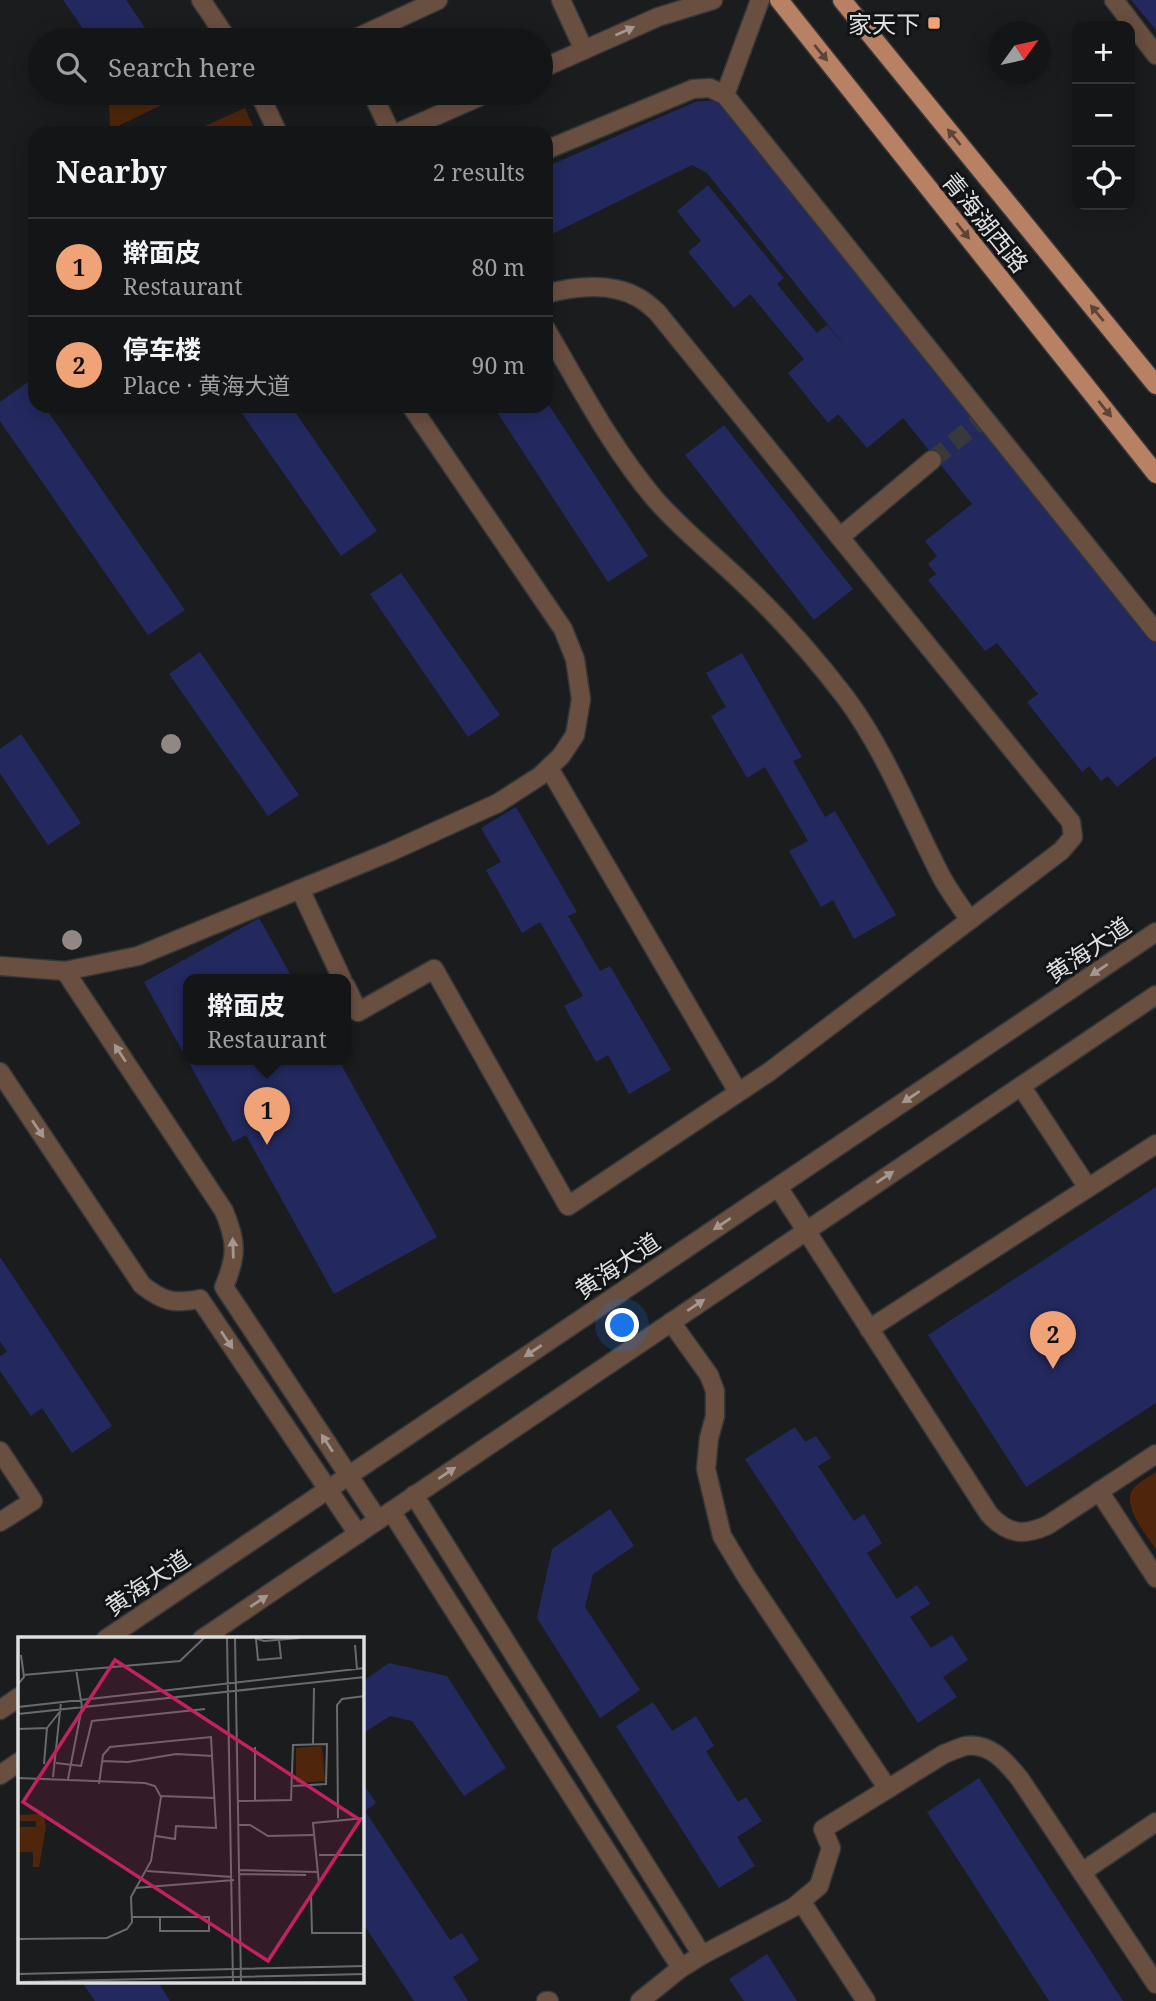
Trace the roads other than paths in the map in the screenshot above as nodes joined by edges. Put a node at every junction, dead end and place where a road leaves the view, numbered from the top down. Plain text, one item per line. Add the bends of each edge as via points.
1 (201, 0) edge
2 (438, 0) edge
3 (561, 0) edge
4 (713, 0) edge
5 (760, 0) edge
6 (779, 0) edge
7 (842, 0) edge
8 (1114, 0) edge
9 (220, 28) edge
10 (378, 28) edge
11 (584, 50) junction
12 (1156, 55) edge
13 (553, 64) edge
14 (725, 96) junction
15 (265, 105) edge
16 (378, 105) edge
17 (461, 105) edge
18 (275, 126) edge
19 (388, 126) edge
20 (413, 126) edge
21 (553, 147) edge
22 (553, 293) edge
23 (553, 341) edge
24 (1156, 385) edge
25 (416, 413) edge
26 (932, 460) tunnel mouth
27 (1156, 474) edge
28 (840, 537) junction
29 (1156, 632) edge
30 (549, 768) junction
31 (300, 889) junction
32 (970, 920) junction
33 (1156, 932) edge
34 (0, 966) edge
35 (65, 971) junction
36 (340, 974) edge
37 (1156, 995) edge
38 (351, 997) edge
39 (0, 1072) edge
40 (1021, 1086) junction
41 (738, 1092) junction
42 (1156, 1144) edge
43 (778, 1187) junction
44 (1088, 1188) junction
45 (806, 1230) junction
46 (671, 1322) junction
47 (869, 1329) junction
48 (0, 1451) edge
49 (1156, 1454) edge
50 (348, 1475) junction
51 (328, 1490) junction
52 (1099, 1491) junction
53 (414, 1495) junction
54 (385, 1516) junction
55 (0, 1522) edge
56 (358, 1534) junction
57 (1156, 1578) edge
58 (109, 1637) edge
59 (205, 1637) edge
60 (18, 1698) edge
61 (0, 1710) edge
62 (18, 1763) edge
63 (0, 1775) edge
64 (888, 1788) junction
65 (1156, 1822) edge
66 (1082, 1872) junction
67 (801, 1900) junction
68 (702, 1955) junction
69 (681, 1968) junction
70 (1156, 1984) edge
71 (640, 2001) edge
72 (866, 2001) edge

1 - 9 street
2 - 10 street
3 - 11 street
11 -> 4 street via 658,17
5 - 14 street
6 -> 27 main road, 青海湖西路
24 -> 7 main road, 青海湖西路
8 - 12 street
11 - 13 street
14 - 21 street via 710,88 693,89
14 - 29 street
15 - 18 street
16 - 19 street
17 - 20 street
22 - 28 street via 567,288 617,290 638,297 657,312
23 - 32 street via 619,454 656,500 752,593 847,699 909,808 942,878
25 - 30 street via 563,629 575,659 581,699 575,735
26 - 28 street
28 - 32 street via 1071,822 1073,837 1061,851
30 - 31 street via 498,803
30 - 41 street
31 - 35 street via 138,956
31 - 36 street
32 - 41 street
33 -> 43 street, 黄海大道
34 - 35 street
50 -> 35 street via 224,1287 233,1264 234,1244 224,1211
37 - 40 street
38 - 41 street via 358,1012 434,969 568,1206
39 -> 51 street via 142,1285 159,1298 178,1303 200,1298
40 - 44 street
45 -> 40 street
42 - 44 street
43 - 45 street
43 -> 50 street, 黄海大道
44 - 47 street
46 -> 45 street
45 - 47 street
53 -> 46 street
46 - 64 street via 709,1375 715,1391 706,1469 722,1536
47 - 52 street via 998,1524 1024,1533 1036,1530
48 - 55 street via 33,1501
49 - 52 street
50 - 51 street, 黄海大道
50 - 54 street
51 - 56 street
51 - 58 street, 黄海大道
52 - 57 street
53 - 54 street
53 - 68 street
54 - 56 street
54 - 69 street
59 -> 56 street
60 - 61 street
62 - 63 street
64 - 66 street via 944,1754 965,1746 984,1747 1004,1759 1020,1779
64 - 67 street via 823,1829 831,1847 819,1886
65 - 66 street
66 - 70 street
67 - 68 street
67 - 72 street
68 - 69 street
69 - 71 street

